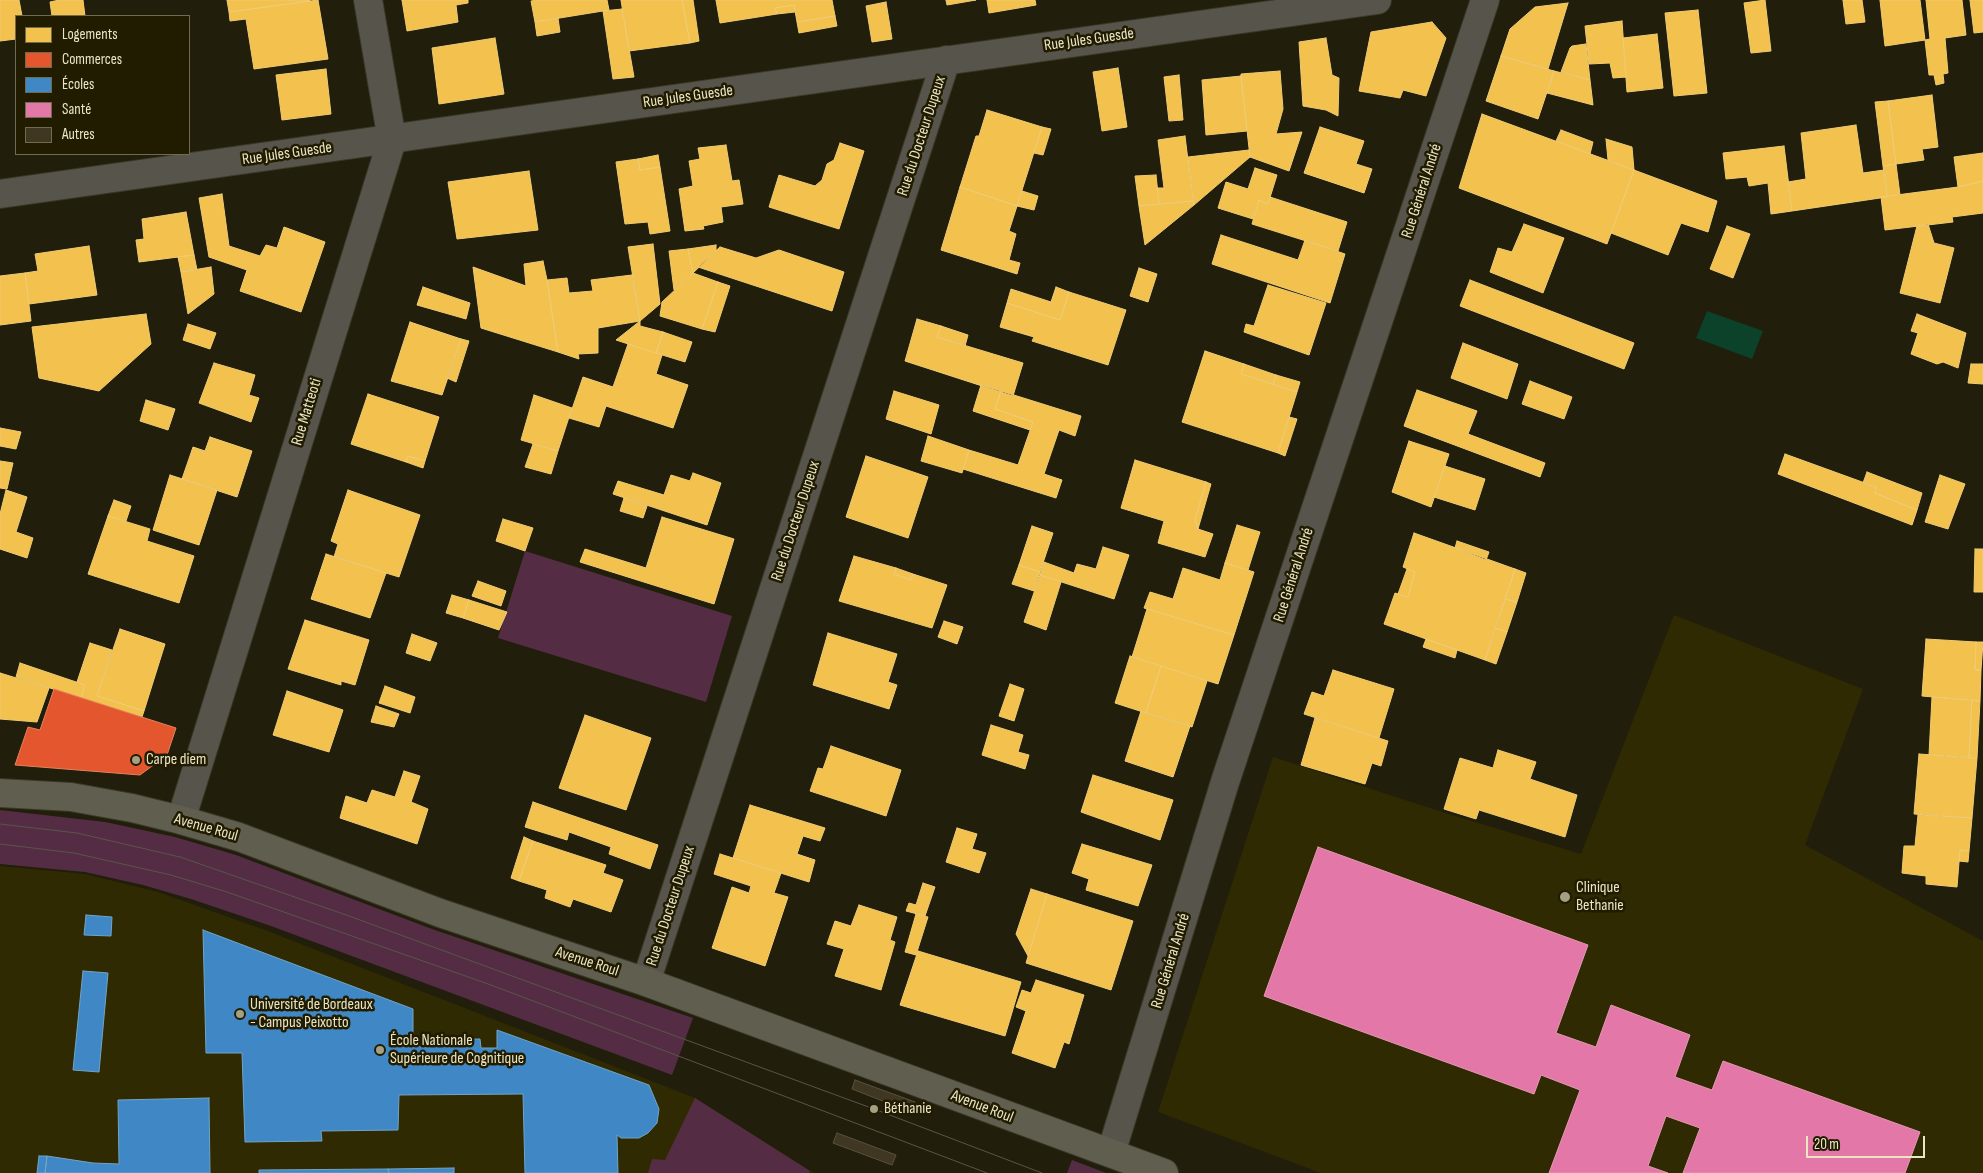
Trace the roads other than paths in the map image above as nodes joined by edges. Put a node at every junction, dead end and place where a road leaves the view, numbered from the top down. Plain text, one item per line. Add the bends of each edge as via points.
1 (368, 0) edge
2 (1377, 0) edge
3 (1485, 0) edge
4 (946, 60) junction
5 (392, 140) junction
6 (0, 194) edge
7 (0, 793) edge
8 (180, 820) junction
9 (646, 982) junction
10 (1111, 1153) junction
11 (1164, 1173) edge

1 - 5 street, Rue Matteoti
2 - 4 street, Rue Jules Guesde
3 - 10 street, Rue Général André via 1225,782
4 - 5 street, Rue Jules Guesde
4 - 9 street, Rue du Docteur Dupeux
5 - 6 street, Rue Jules Guesde
5 - 8 street, Rue Matteoti
7 - 8 main road, Avenue Roul via 71,798
8 - 9 main road, Avenue Roul via 239,837 440,913
9 - 10 main road, Avenue Roul
10 - 11 main road, Avenue Roul

